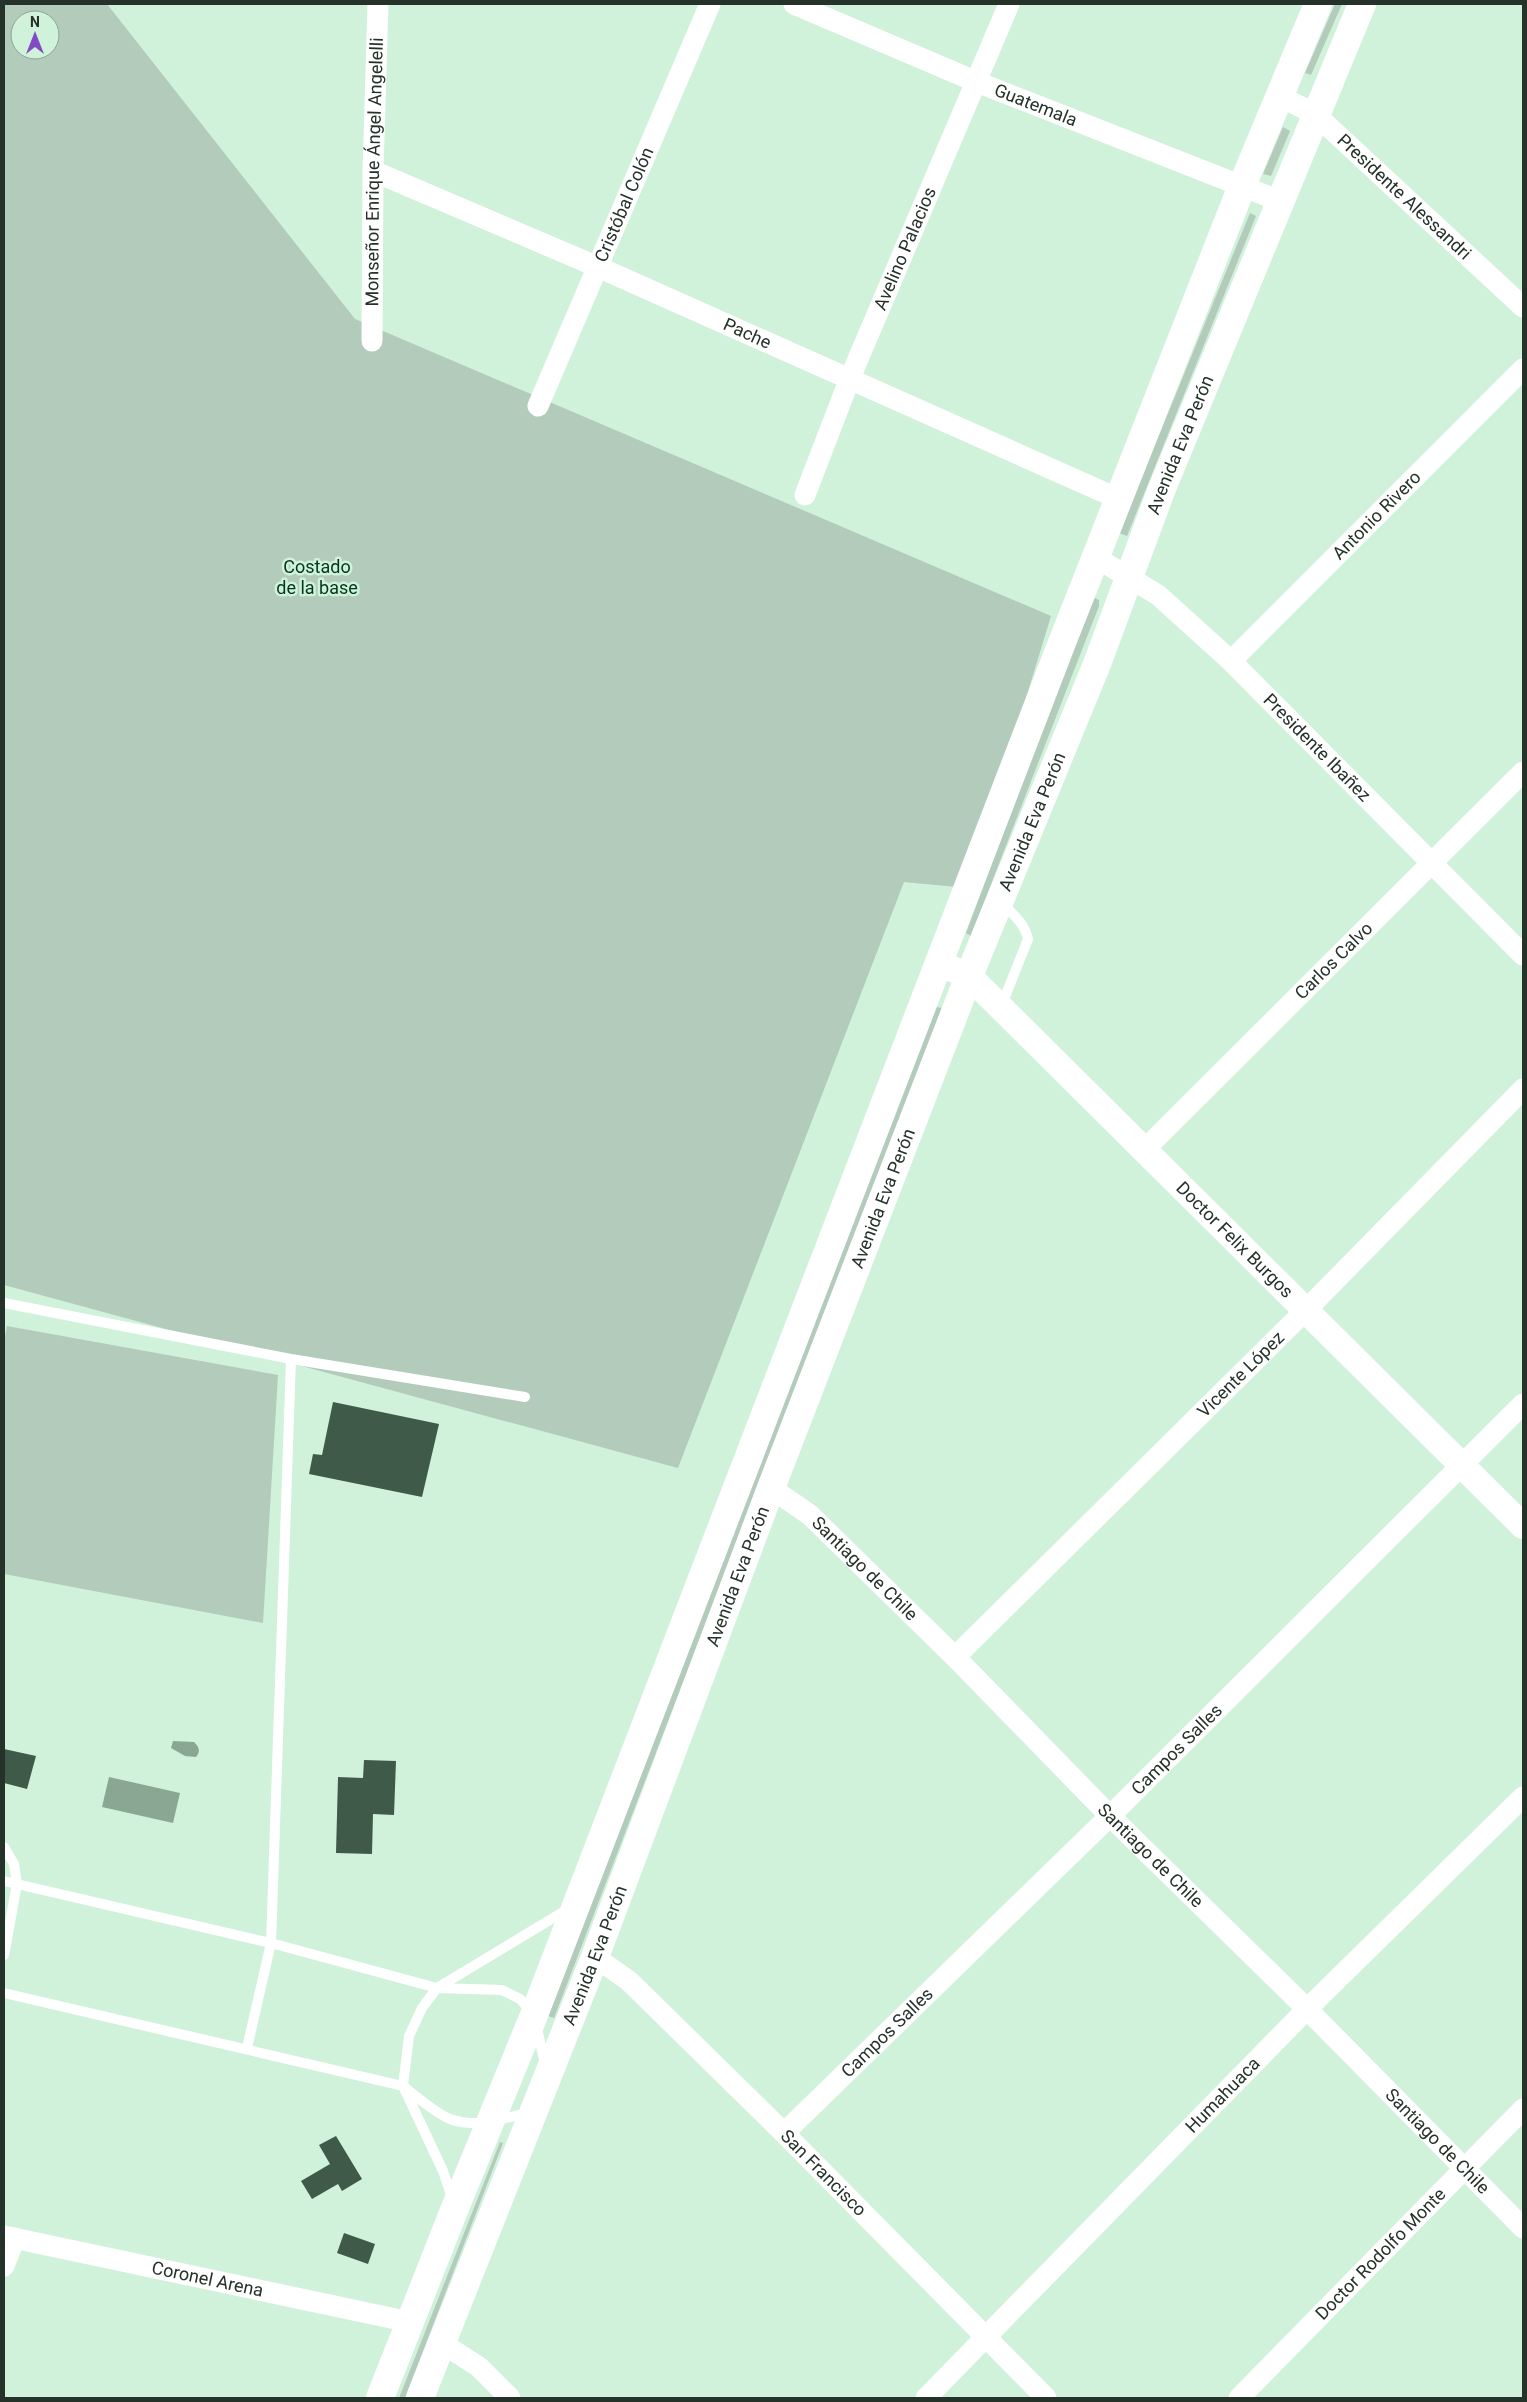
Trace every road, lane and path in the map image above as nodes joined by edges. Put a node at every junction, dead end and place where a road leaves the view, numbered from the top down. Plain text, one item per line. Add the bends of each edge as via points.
1 (378, 4) edge
2 (710, 4) edge
3 (794, 4) edge
4 (1009, 4) edge
5 (1318, 4) edge
6 (1362, 4) edge
7 (977, 82) junction
8 (1279, 96) junction
9 (1316, 114) junction
10 (373, 171) junction
11 (1242, 186) junction
12 (1280, 201) junction
13 (598, 267) junction
14 (1523, 307) edge
15 (372, 341) dead end
16 (1523, 369) edge
17 (850, 378) junction
18 (538, 406) dead end
19 (805, 495) dead end
20 (1119, 498) junction
21 (1095, 556) junction
22 (1130, 577) junction
23 (1230, 661) junction
24 (1523, 772) edge
25 (1432, 862) junction
26 (1000, 900) junction
27 (1523, 955) edge
28 (938, 964) junction
29 (969, 976) junction
30 (1000, 1007) junction
31 (1523, 1089) edge
32 (1144, 1150) junction
33 (4, 1303) edge
34 (1306, 1310) junction
35 (291, 1359) junction
36 (525, 1397) dead end
37 (1523, 1404) edge
38 (1463, 1465) junction
39 (771, 1488) junction
40 (1523, 1526) edge
41 (955, 1657) junction
42 (1523, 1798) edge
43 (1110, 1816) junction
44 (4, 1847) edge
45 (4, 1881) edge
46 (17, 1884) junction
47 (578, 1903) junction
48 (271, 1943) junction
49 (4, 1955) edge
50 (595, 1957) junction
51 (437, 1988) junction
52 (4, 1993) edge
53 (1307, 2009) junction
54 (534, 2015) junction
55 (247, 2048) junction
56 (548, 2078) junction
57 (403, 2086) junction
58 (1523, 2109) edge
59 (536, 2110) junction
60 (490, 2122) junction
61 (784, 2133) junction
62 (1464, 2169) junction
63 (455, 2208) junction
64 (1523, 2228) edge
65 (9, 2237) edge
66 (4, 2266) edge
67 (410, 2322) junction
68 (986, 2339) junction
69 (442, 2343) junction
70 (380, 2398) edge
71 (420, 2398) edge
72 (510, 2398) edge
73 (926, 2398) edge
74 (1046, 2398) edge
75 (1239, 2398) edge

1 - 10 street, Monseñor Enrique Ángel Angelelli
2 - 13 street, Cristóbal Colón
3 - 7 street, Guatemala
4 - 7 street, Avelino Palacios
5 - 8 main road, Avenida Eva Perón
6 - 9 main road, Avenida Eva Perón
7 - 11 street, Guatemala
7 - 17 street, Avelino Palacios
8 - 9 street, Presidente Alessandri
8 - 11 main road, Avenida Eva Perón
9 - 12 main road, Avenida Eva Perón
9 - 14 street, Presidente Alessandri
10 - 13 street, Pache
10 - 15 street, Monseñor Enrique Ángel Angelelli
11 - 12 street, Guatemala
11 - 20 main road, Avenida Eva Perón
12 - 22 main road, Avenida Eva Perón via 1161,491
13 - 17 street, Pache
13 - 18 street, Cristóbal Colón
16 - 23 street, Antonio Rivero
17 - 19 street, Avelino Palacios
17 - 20 street, Pache
20 - 21 main road, Avenida Eva Perón
21 - 22 street, Presidente Ibañez
21 - 28 main road, Avenida Eva Perón
22 - 23 street, Presidente Ibañez via 1158,595
22 - 26 main road, Avenida Eva Perón
23 - 25 street, Presidente Ibañez
24 - 25 street, Carlos Calvo
25 - 27 street, Presidente Ibañez
25 - 32 street, Carlos Calvo
26 - 29 main road, Avenida Eva Perón
26 - 30 lane via 1022,924 1028,939
28 - 29 street, Doctor Felix Burgos
28 - 47 main road, Avenida Eva Perón
29 - 30 street, Doctor Felix Burgos
29 - 39 main road, Avenida Eva Perón
30 - 32 street, Doctor Felix Burgos
31 - 34 street, Vicente López
32 - 34 street, Doctor Felix Burgos
33 - 35 lane
34 - 38 street, Doctor Felix Burgos
34 - 41 street, Vicente López
35 - 36 lane
35 - 48 lane
37 - 38 street, Campos Salles
38 - 40 street, Doctor Felix Burgos
38 - 43 street, Campos Salles
39 - 41 street, Santiago de Chile via 810,1515
39 - 50 main road, Avenida Eva Perón
41 - 43 street, Santiago de Chile
42 - 53 street, Humahuaca
43 - 53 street, Santiago de Chile
43 - 61 street, Campos Salles
44 - 46 lane via 14,1864
45 - 46 lane
46 - 48 lane
46 - 49 lane
47 - 51 lane
47 - 54 main road, Avenida Eva Perón
48 - 51 lane
48 - 55 lane
50 - 56 main road, Avenida Eva Perón
50 - 61 street, San Francisco via 629,1981
51 - 54 lane via 502,1990 520,1999
51 - 57 lane via 422,2008 409,2036
52 - 55 lane
53 - 62 street, Santiago de Chile
53 - 68 street, Humahuaca
54 - 56 lane
54 - 60 main road, Avenida Eva Perón
55 - 57 lane
56 - 59 main road, Avenida Eva Perón
57 - 60 lane via 449,2119
57 - 63 lane via 443,2171
58 - 62 street, Doctor Rodolfo Monte
59 - 60 lane
59 - 69 main road, Avenida Eva Perón
60 - 63 main road, Avenida Eva Perón
61 - 68 street, San Francisco
62 - 64 street, Santiago de Chile
62 - 75 street, Doctor Rodolfo Monte
63 - 67 main road, Avenida Eva Perón
65 - 66 street
65 - 67 street, Coronel Arena
67 - 70 main road, Avenida Eva Perón
68 - 73 street, Humahuaca
68 - 74 street, San Francisco
69 - 71 main road, Avenida Eva Perón
69 - 72 street via 479,2367

